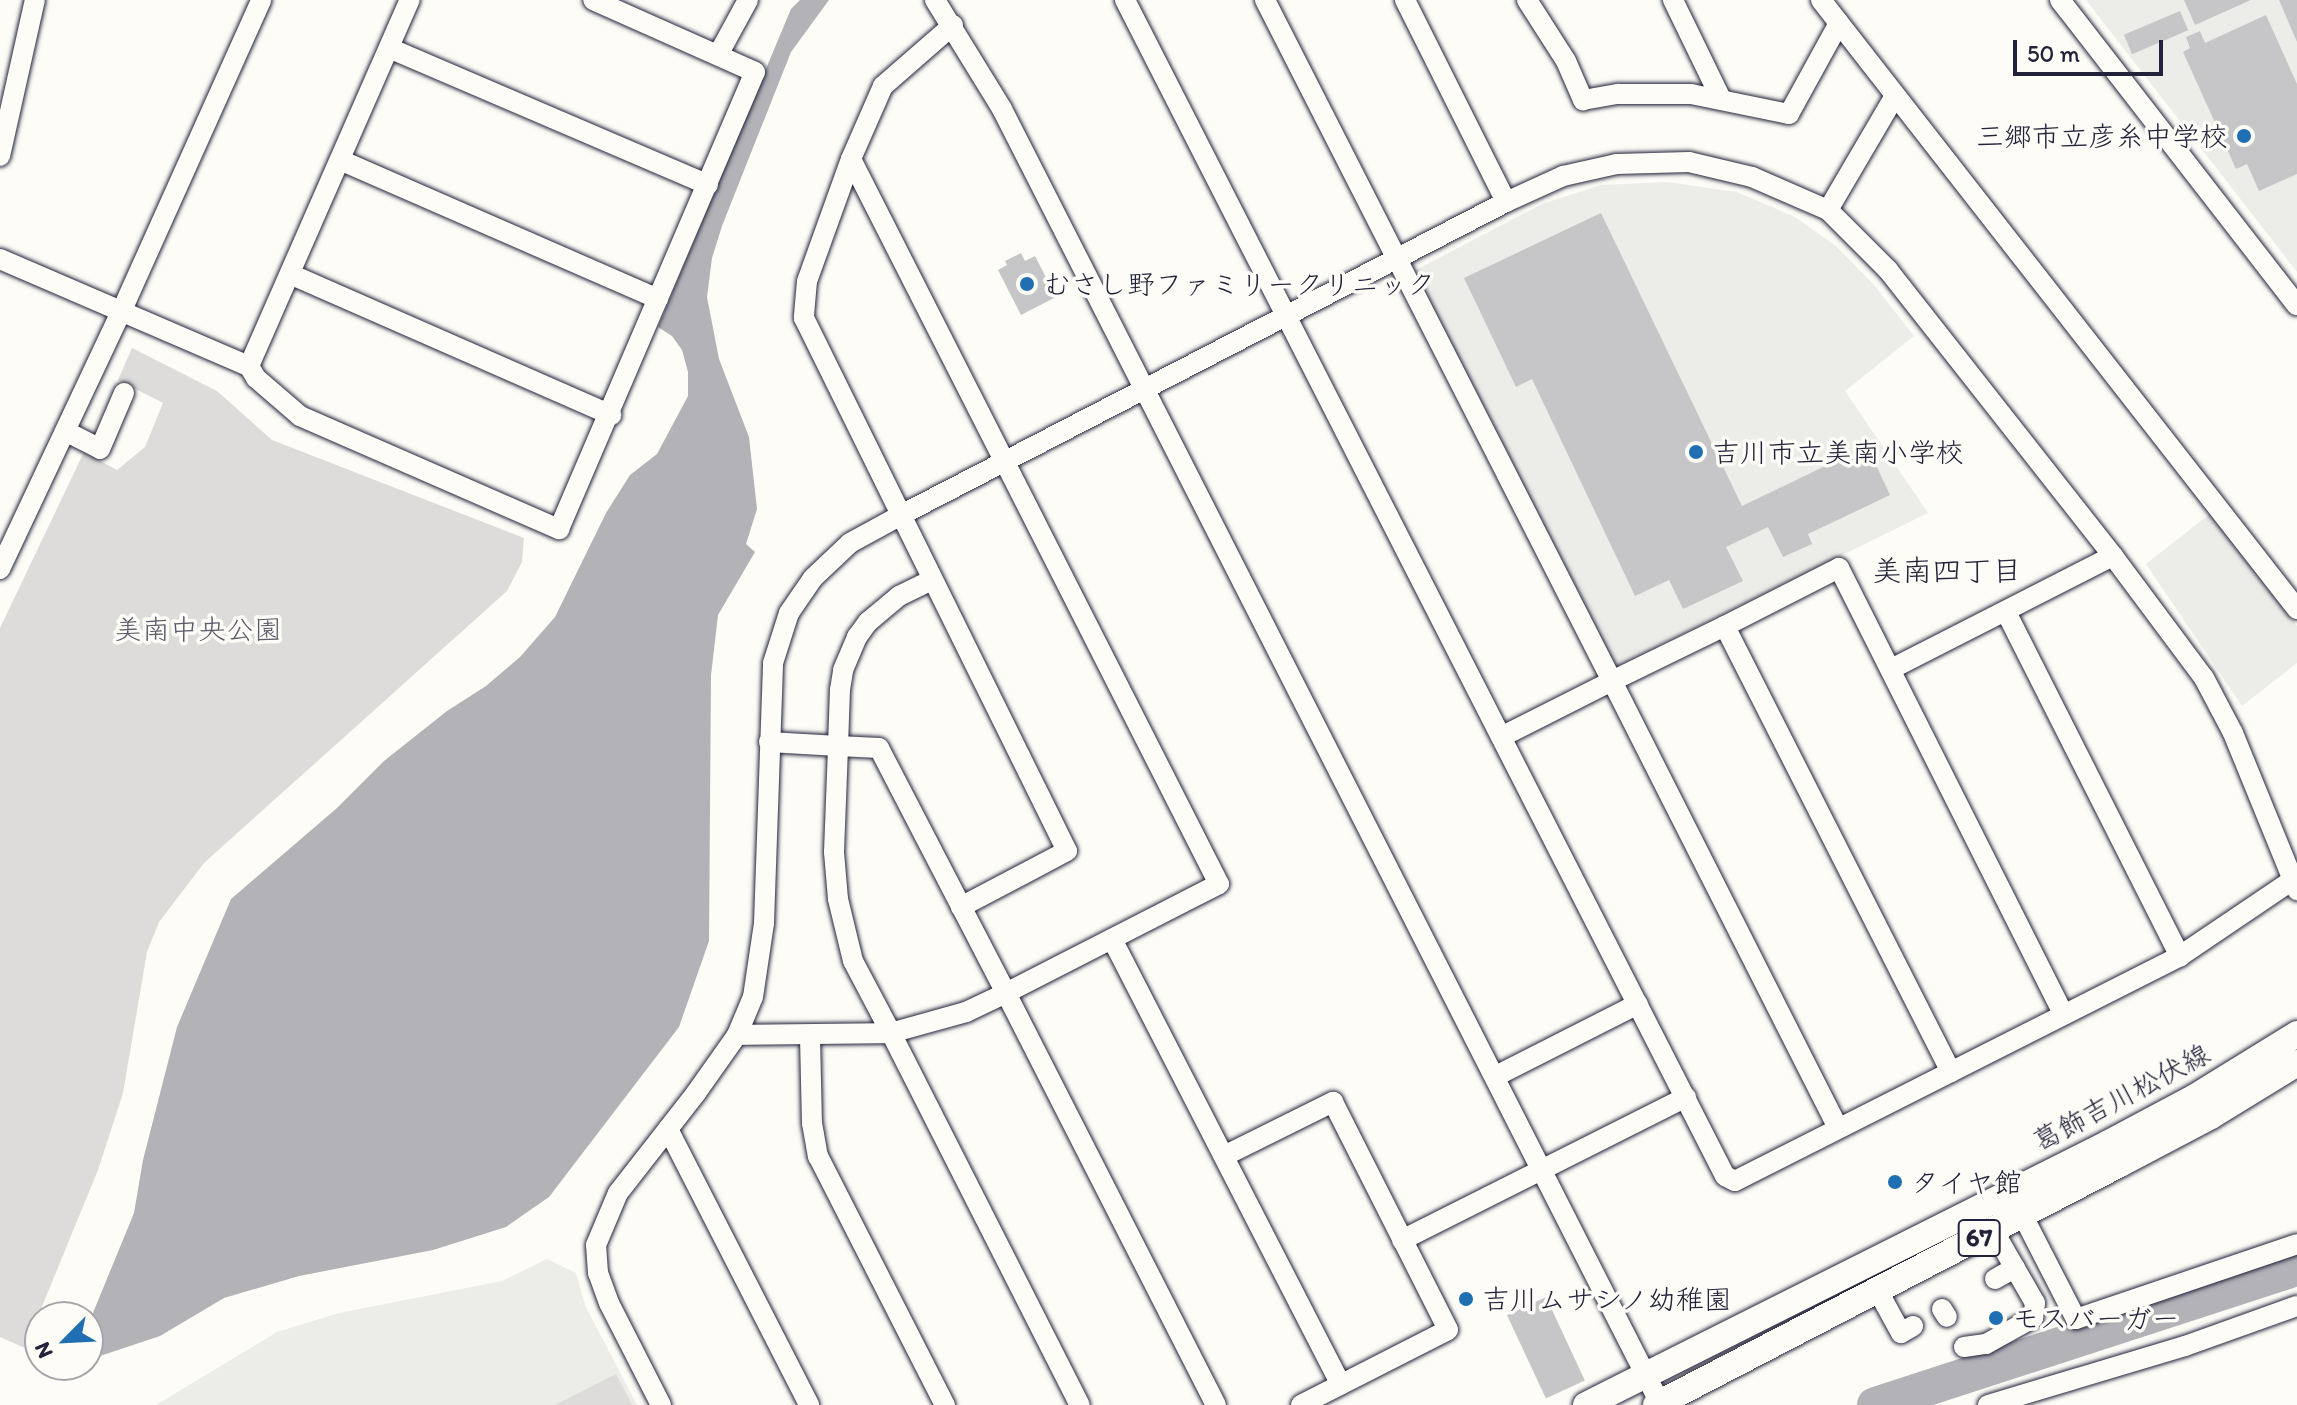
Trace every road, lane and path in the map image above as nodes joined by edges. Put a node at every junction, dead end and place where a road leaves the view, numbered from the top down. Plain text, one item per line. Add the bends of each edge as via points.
1 (35, 0) edge
2 (261, 0) edge
3 (410, 0) edge
4 (593, 0) edge
5 (748, 0) edge
6 (935, 0) edge
7 (1125, 0) edge
8 (1265, 0) edge
9 (1405, 0) edge
10 (1527, 0) edge
11 (1673, 0) edge
12 (1821, 0) edge
13 (2060, 0) edge
14 (1839, 23) junction
15 (953, 25) junction
16 (389, 48) junction
17 (718, 55) junction
18 (1895, 96) junction
19 (1720, 97) junction
20 (0, 156) edge
21 (851, 159) junction
22 (340, 160) junction
23 (708, 185) junction
24 (1506, 202) junction
25 (1828, 210) junction
26 (0, 259) edge
27 (1396, 260) junction
28 (290, 274) junction
29 (658, 299) junction
30 (2297, 305) edge
31 (122, 310) junction
32 (1286, 318) junction
33 (249, 366) junction
34 (1146, 389) junction
35 (124, 393) dead end
36 (611, 415) junction
37 (65, 431) junction
38 (1005, 462) junction
39 (903, 514) junction
40 (2113, 556) junction
41 (0, 569) edge
42 (932, 580) junction
43 (2297, 609) edge
44 (2006, 612) junction
45 (1725, 626) junction
46 (1891, 669) junction
47 (1612, 681) junction
48 (1501, 737) junction
49 (769, 742) junction
50 (838, 746) junction
51 (2296, 882) edge
52 (961, 907) junction
53 (1112, 939) junction
54 (2180, 956) junction
55 (1006, 993) junction
56 (1638, 1004) junction
57 (2063, 1014) junction
58 (891, 1033) junction
59 (2297, 1034) edge
60 (737, 1035) junction
61 (810, 1037) junction
62 (2297, 1063) edge
63 (1951, 1072) junction
64 (1496, 1076) junction
65 (1686, 1097) junction
66 (1838, 1128) junction
67 (668, 1129) junction
68 (1224, 1156) junction
69 (1543, 1170) junction
70 (2022, 1214) junction
71 (1993, 1230) junction
72 (1402, 1240) junction
73 (2297, 1244) edge
74 (2015, 1268) junction
75 (1995, 1279) dead end
76 (1878, 1291) junction
77 (2297, 1306) edge
78 (1902, 1333) dead end
79 (1964, 1347) dead end
80 (1646, 1373) junction
81 (1341, 1385) junction
82 (2047, 1397) edge
83 (1659, 1404) edge
84 (661, 1405) edge
85 (809, 1405) edge
86 (945, 1405) edge
87 (1080, 1405) edge
88 (1216, 1405) edge
89 (1301, 1405) edge
90 (1586, 1405) edge
91 (1988, 1405) edge

1 - 20 street
2 - 31 street
3 - 16 street
4 - 17 street
5 - 17 street
6 - 15 street
7 - 32 street
8 - 27 street
9 - 24 street
10 - 19 street via 1583,100 1618,94
11 - 19 street
12 - 14 street
13 - 30 street
14 - 18 street
14 - 19 street via 1789,114
15 - 21 street via 883,86
15 - 34 street
16 - 22 street
16 - 23 street
17 - 23 street via 755,72
18 - 25 street
18 - 43 street
21 - 38 street
21 - 39 street via 807,281 804,318
22 - 28 street
22 - 29 street
23 - 29 street
24 - 25 street via 1563,176 1617,164 1689,162 1752,177
24 - 27 street
25 - 40 street via 1888,270
26 - 31 street
27 - 32 street
27 - 47 street
28 - 33 street
28 - 36 street
29 - 36 street
31 - 33 street
31 - 37 street
32 - 34 street
32 - 48 street
33 - 36 street via 300,416 559,529
34 - 38 street
34 - 64 street
35 - 37 street via 100,449
37 - 41 street
38 - 39 street
38 - 53 street via 1219,884
39 - 42 street
39 - 49 street via 850,543 813,578 789,613 773,663
40 - 44 street
40 - 51 street via 2204,678
42 - 50 street via 882,607 857,637 840,690
42 - 52 street via 1067,851
44 - 46 street
44 - 54 street
45 - 46 street via 1839,568
45 - 47 street
45 - 63 street
46 - 57 street
47 - 48 street
47 - 66 street
48 - 56 street
49 - 50 street
49 - 60 street via 761,958
50 - 52 street via 879,748
50 - 58 street via 838,899 853,961
51 - 54 street
52 - 55 street
53 - 55 street
53 - 68 street
54 - 57 street
55 - 58 street via 966,1012
55 - 88 street
56 - 64 street
56 - 65 street
57 - 63 street
58 - 61 street
58 - 87 street
59 - 80 main road, 葛飾吉川松伏線 / 67 via 2107,1144
60 - 61 street
60 - 67 street
61 - 86 street via 818,1156
62 - 70 main road, 葛飾吉川松伏線 / 67 via 2211,1116
63 - 66 street
64 - 69 street
65 - 66 street via 1725,1176 1735,1181
65 - 69 street
67 - 84 street via 618,1193 596,1245 598,1273 609,1303
67 - 85 street
68 - 72 street via 1333,1102
68 - 81 street
69 - 72 street
69 - 80 street
70 - 71 main road, 葛飾吉川松伏線 / 67
70 - 73 street via 2076,1319
71 - 74 street
71 - 76 main road, 葛飾吉川松伏線 / 67
72 - 81 street via 1448,1330
74 - 75 street
74 - 79 street via 2035,1303 2033,1318 1986,1344
76 - 78 street
76 - 83 main road, 葛飾吉川松伏線 / 67
77 - 82 street
80 - 83 street
80 - 90 main road, 葛飾吉川松伏線 / 67
81 - 89 street
82 - 91 street

